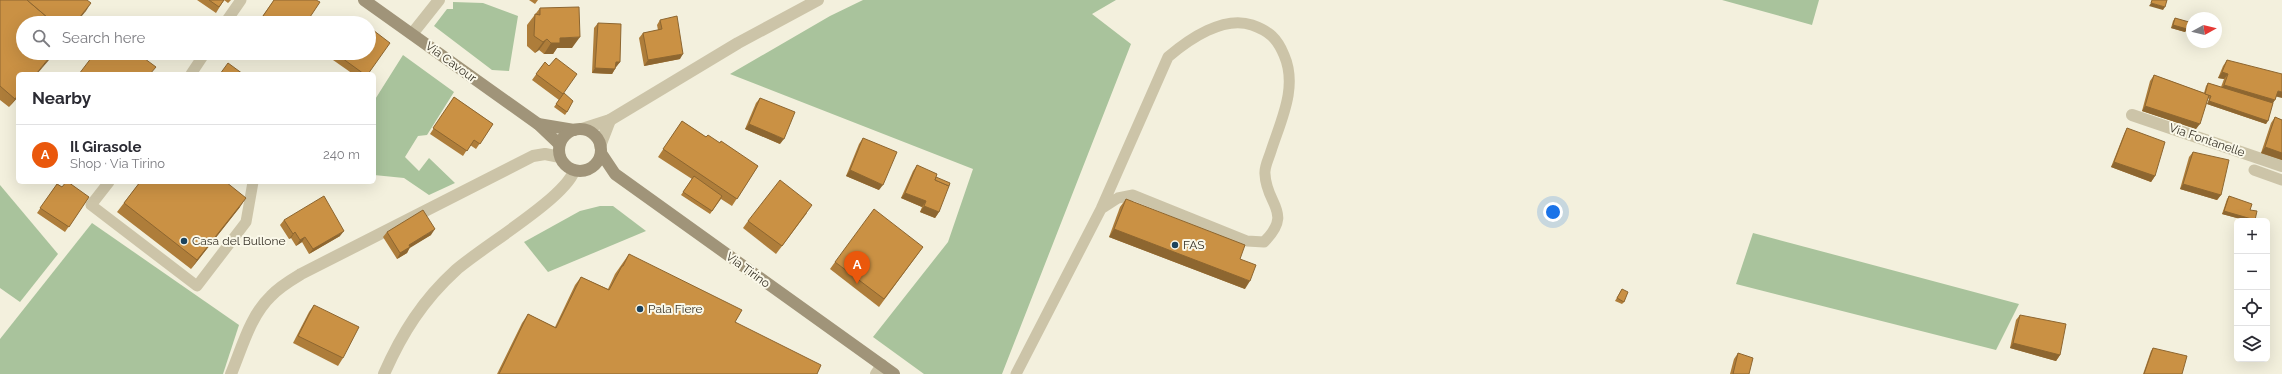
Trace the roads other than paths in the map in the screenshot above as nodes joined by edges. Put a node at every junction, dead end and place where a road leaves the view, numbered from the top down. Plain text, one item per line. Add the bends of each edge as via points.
1 (241, 0) edge
2 (364, 0) edge
3 (439, 0) edge
4 (818, 0) edge
5 (230, 16) edge
6 (412, 34) junction
7 (200, 60) edge
8 (192, 72) edge
9 (2132, 115) dead end
10 (610, 120) junction
11 (538, 124) junction
12 (578, 129) junction
13 (560, 144) junction
14 (600, 149) junction
15 (560, 157) junction
16 (2282, 166) edge
17 (592, 168) junction
18 (2254, 170) dead end
19 (574, 171) junction
20 (615, 174) junction
21 (2282, 180) edge
22 (107, 184) edge
23 (253, 184) edge
24 (1101, 209) junction
25 (879, 370) edge
26 (231, 374) edge
27 (384, 374) edge
28 (894, 374) edge
29 (1016, 374) edge

1 - 5 lane
2 - 6 street, Via Cavour
3 - 6 street
4 - 10 street via 738,43
6 - 11 street, Via Cavour
7 - 8 lane
9 - 16 street, Via Fontanelle
10 - 12 street
10 - 14 street
11 - 12 street, Via Cavour
11 - 13 street, Via Cavour
12 - 13 street via 563,137
12 - 14 street via 594,135
13 - 15 street
14 - 17 street via 599,159
14 - 20 street, Via Tirino
15 - 19 street via 568,168
15 - 26 street via 545,154 534,156 284,285 262,306 248,331
17 - 19 street
17 - 20 street, Via Tirino
18 - 21 lane
19 - 27 street via 568,182 550,199 457,269 429,295 407,328
20 - 25 street, Via Tirino
22 - 23 lane via 91,205 197,286 246,222
24 - 24 lane via 1168,57 1203,32 1224,25 1245,23 1268,31 1280,45 1290,76 1289,96 1265,171 1265,184 1277,208 1276,230 1264,242 1247,241 1133,195 1118,198
24 - 29 lane
25 - 28 street, Via Tirino

